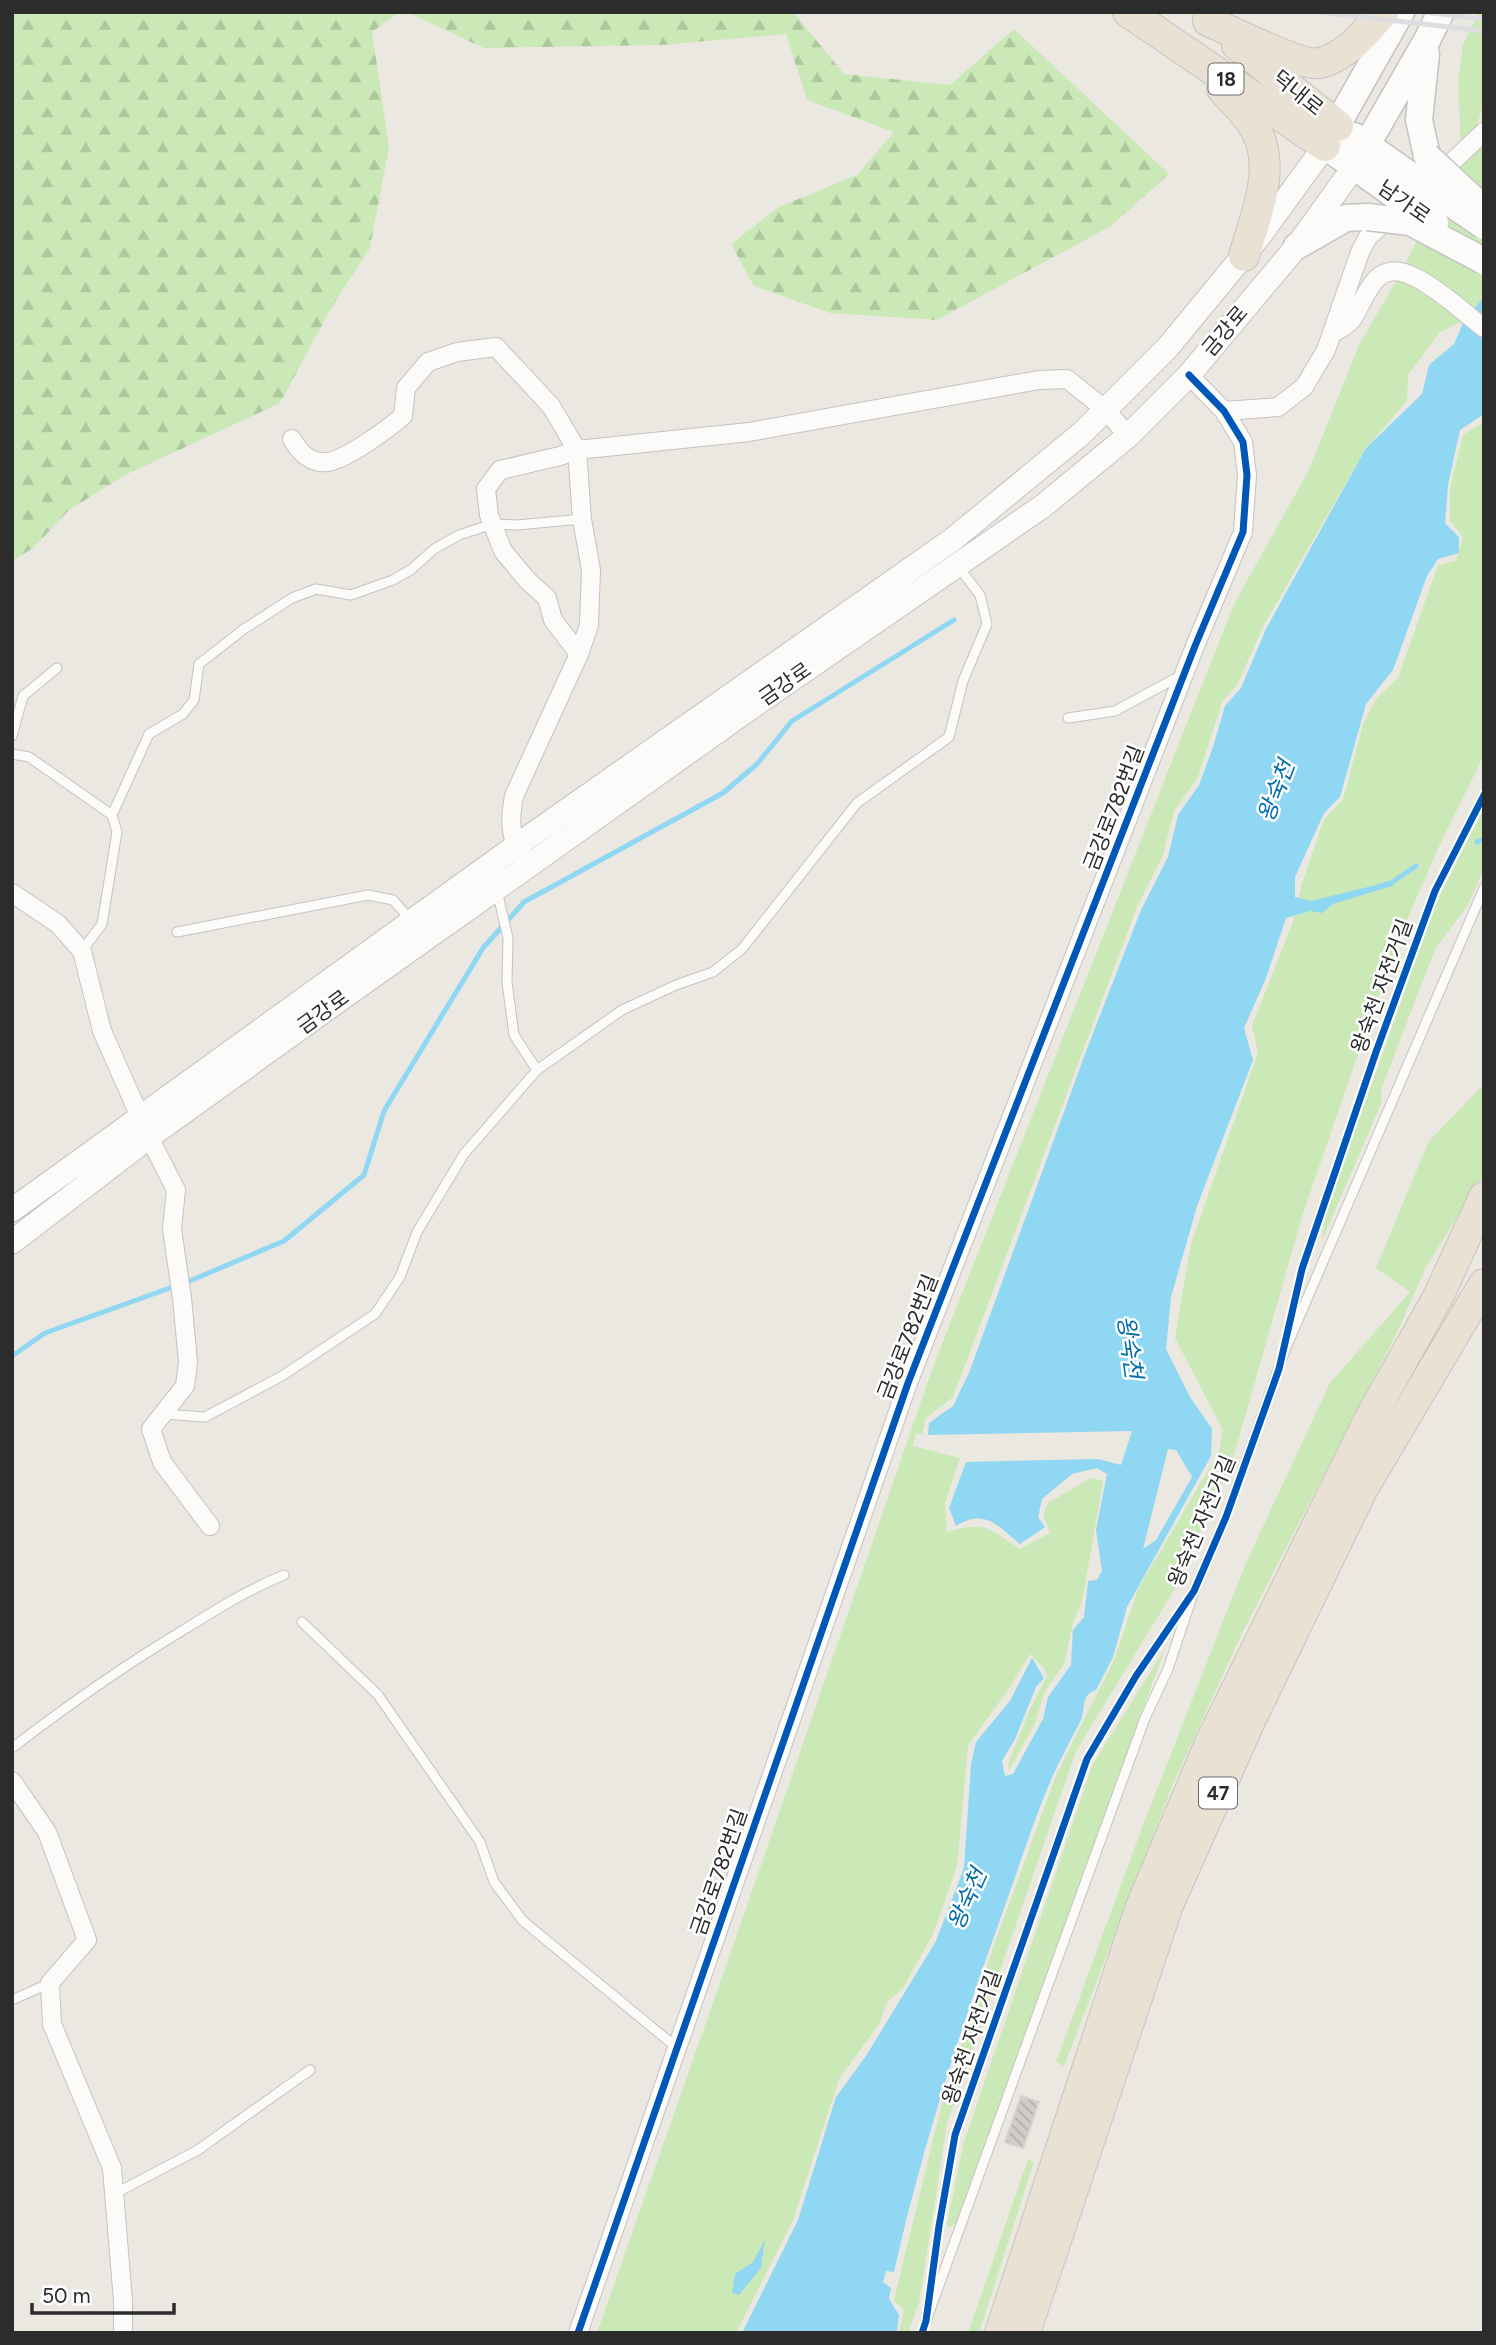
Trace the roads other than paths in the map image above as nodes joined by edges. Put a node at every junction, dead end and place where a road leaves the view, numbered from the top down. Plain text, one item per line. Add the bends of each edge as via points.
1 (1128, 12) edge
2 (1383, 12) edge
3 (1401, 12) edge
4 (1441, 12) edge
5 (1203, 17) edge
6 (1427, 40) junction
7 (1197, 60) junction
8 (1484, 132) edge
9 (1332, 136) junction
10 (1360, 156) junction
11 (1397, 182) junction
12 (1484, 209) edge
13 (1484, 226) edge
14 (1297, 246) junction
15 (1244, 256) junction
16 (1484, 259) edge
17 (1484, 328) edge
18 (1332, 333) junction
19 (1189, 375) junction
20 (1106, 410) junction
21 (1224, 411) junction
22 (1128, 436) junction
23 (292, 439) dead end
24 (577, 450) junction
25 (582, 519) junction
26 (493, 524) junction
27 (957, 565) junction
28 (579, 654) junction
29 (57, 668) dead end
30 (1184, 674) junction
31 (1069, 718) dead end
32 (12, 736) edge
33 (12, 754) edge
34 (112, 815) junction
35 (516, 846) junction
36 (528, 867) junction
37 (482, 870) junction
38 (1484, 888) edge
39 (12, 893) edge
40 (499, 900) junction
41 (412, 921) junction
42 (177, 932) dead end
43 (82, 951) junction
44 (537, 1070) junction
45 (145, 1127) junction
46 (1484, 1197) edge
47 (12, 1210) edge
48 (1484, 1229) edge
49 (12, 1242) edge
50 (1484, 1284) edge
51 (1438, 1297) junction
52 (164, 1414) junction
53 (210, 1526) dead end
54 (284, 1575) dead end
55 (302, 1622) dead end
56 (12, 1748) edge
57 (12, 1781) edge
58 (50, 1983) junction
59 (12, 2000) edge
60 (677, 2047) junction
61 (310, 2070) dead end
62 (114, 2193) junction
63 (926, 2321) dead end
64 (123, 2333) edge
65 (578, 2333) edge
66 (1000, 2333) edge
67 (1025, 2333) edge

1 - 7 highway, 덕내로 / 18
2 - 5 highway via 1359,39 1318,64 1292,58
3 - 9 main road, 금강로
4 - 6 main road, 금강로
5 - 9 highway, 덕내로 / 18
6 - 10 main road, 금강로
6 - 12 main road, bridge via 1419,120 1427,156
7 - 9 highway, 덕내로 / 18
7 - 15 highway via 1252,124 1266,159 1264,188
8 - 18 street via 1368,237
9 - 10 main road, 남가로
9 - 15 street, 금강로
10 - 11 main road, 남가로
10 - 14 street, 금강로
11 - 13 main road, 남가로, bridge
11 - 16 main road, 남가로, bridge
14 - 16 main road, bridge via 1346,218 1368,217 1410,222
14 - 19 street, 금강로
15 - 20 street, 금강로 via 1170,346
17 - 18 street via 1420,278 1391,271 1379,276 1349,325
18 - 21 street via 1304,387 1279,407
19 - 21 street, 금강로782번길
19 - 22 street, 금강로
20 - 22 street
20 - 24 street via 1067,379 1039,380 748,432
20 - 35 street, 금강로 via 952,540
21 - 30 street, 금강로782번길 via 1243,442 1247,475 1242,532
22 - 27 street, 금강로 via 1043,506
23 - 24 street via 298,451 314,460 328,462 346,455 403,415 406,388 428,362 457,352 496,347 551,406
24 - 25 street
24 - 26 street via 500,470 486,489
25 - 26 lane
25 - 28 street via 590,570 589,625
26 - 28 street via 503,551 547,598 553,620
26 - 34 lane via 459,535 412,569 361,592 344,595 316,589 292,598 222,646 199,664 194,700 183,714 149,734
27 - 36 street, 금강로
27 - 44 lane via 980,595 987,624 963,681 949,737 857,803 742,949 713,972 622,1010
28 - 35 street via 514,796 509,819
29 - 32 lane via 23,696
30 - 31 lane via 1115,711
30 - 60 street, 금강로782번길 via 908,1382
33 - 34 lane via 29,757
34 - 43 lane via 117,832 102,924
35 - 36 street
35 - 37 street, 금강로
36 - 40 street, 금강로
37 - 40 lane
37 - 41 street, 금강로
38 - 63 lane, 왕숙천 자전거길 via 1279,1369 1168,1669 1145,1718
39 - 43 street via 58,924
40 - 44 lane via 508,938 507,982 514,1035
40 - 45 street, 금강로
41 - 42 lane via 393,900 368,895
41 - 45 street, 금강로
43 - 45 street via 102,1031
44 - 52 lane via 464,1154 417,1231 400,1277 375,1314 282,1376 205,1417
45 - 47 street, 금강로
45 - 49 street, 금강로
45 - 52 street via 176,1190 172,1229 188,1362 185,1386
46 - 51 highway
48 - 51 highway, 47
50 - 67 highway, 47 via 1362,1490 1250,1721 1168,1905
51 - 66 highway, 47 via 1370,1418 1205,1755 1140,1909
52 - 53 street via 151,1429 162,1462
54 - 56 lane via 251,1588 148,1651
55 - 60 lane via 378,1695 480,1842 494,1882 523,1921
57 - 58 street via 47,1832 87,1940
58 - 59 lane
58 - 62 street via 52,2024 112,2168
60 - 65 street, 금강로782번길
61 - 62 lane via 198,2150
62 - 64 street

